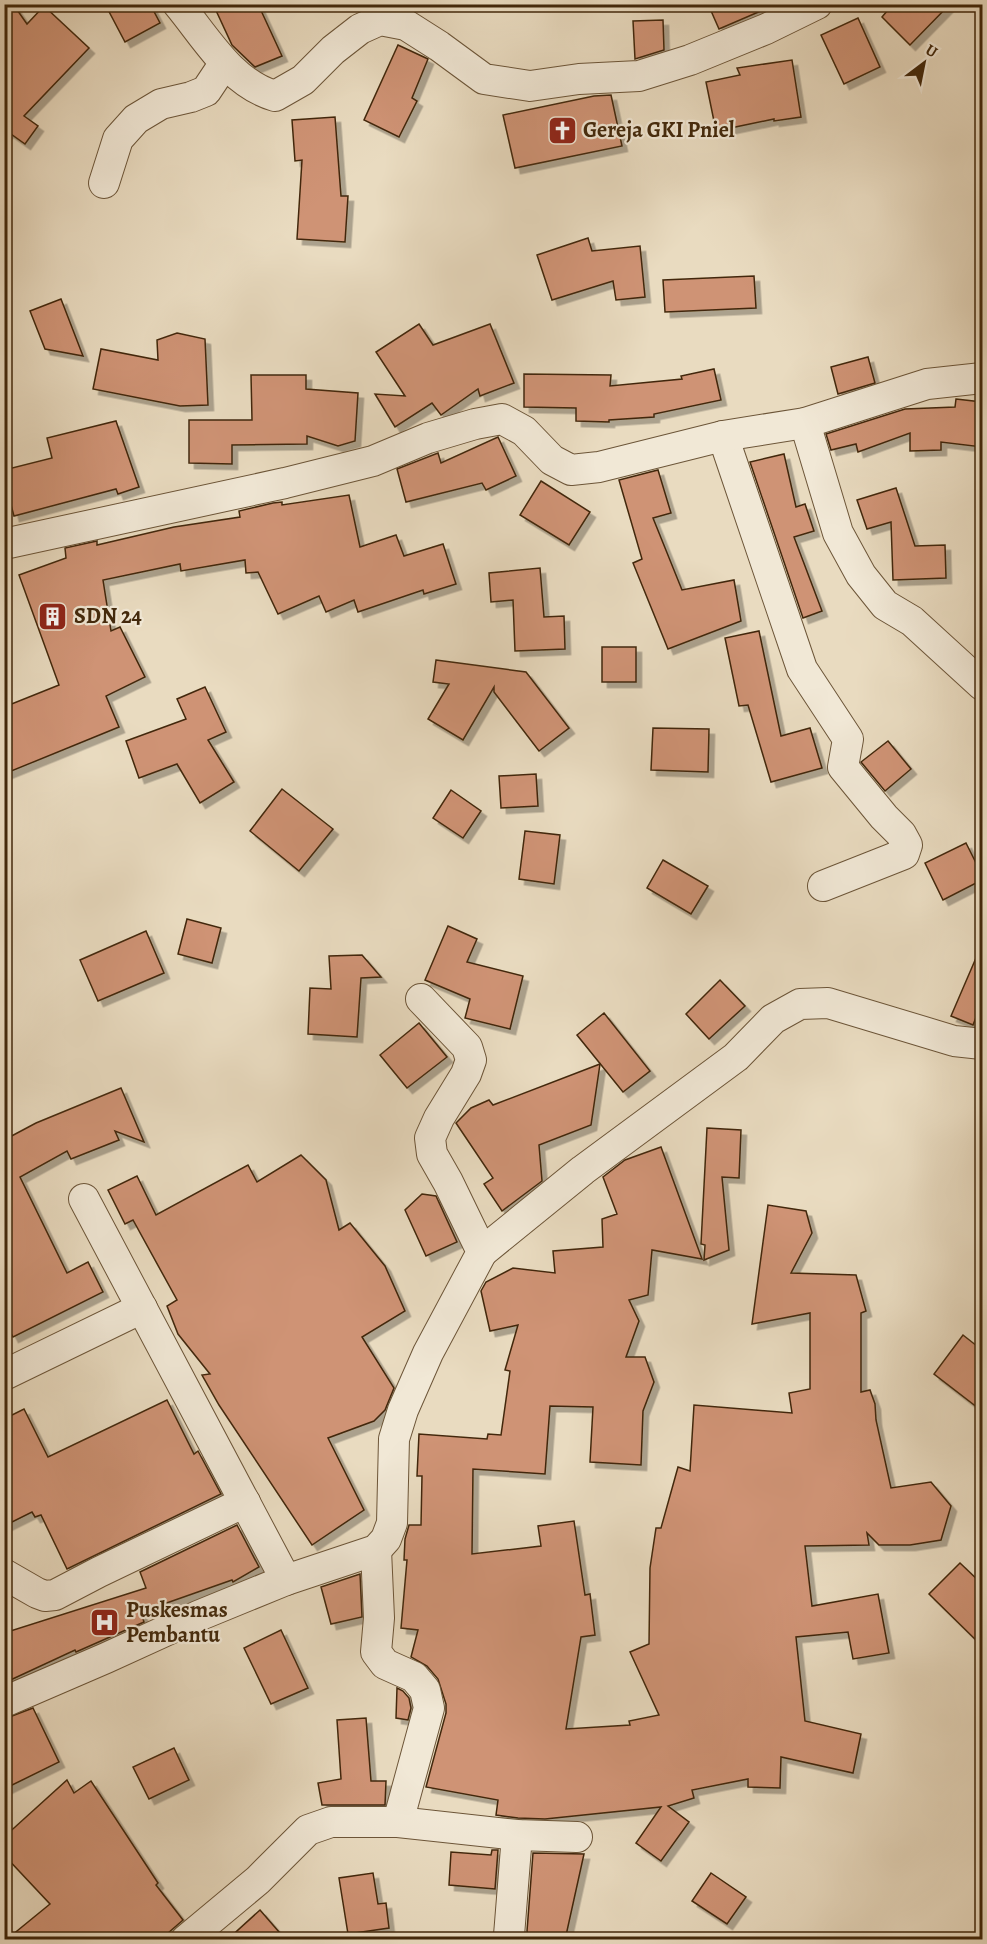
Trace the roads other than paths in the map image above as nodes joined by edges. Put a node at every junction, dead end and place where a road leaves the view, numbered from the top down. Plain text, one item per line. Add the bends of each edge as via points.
1 (178, 4) edge
2 (817, 4) edge
3 (224, 64) junction
4 (104, 183) dead end
5 (982, 378) edge
6 (805, 423) junction
7 (723, 436) junction
8 (4, 544) edge
9 (982, 685) edge
10 (824, 886) dead end
11 (421, 999) dead end
12 (982, 1044) edge
13 (84, 1199) dead end
14 (482, 1252) junction
15 (142, 1308) junction
16 (4, 1375) edge
17 (245, 1502) junction
18 (376, 1550) junction
19 (4, 1574) edge
20 (286, 1580) junction
21 (4, 1702) edge
22 (398, 1822) junction
23 (516, 1835) junction
24 (577, 1837) dead end
25 (186, 1940) edge
26 (512, 1940) edge

1 - 3 street
2 - 3 street via 690,60 639,76 530,86 484,79 406,25 380,20 360,29 303,80 275,96 259,92
3 - 4 street via 206,91 161,104 136,119 118,139
5 - 6 street via 927,384
6 - 7 street
6 - 9 street via 838,533 861,575 885,605 912,621
7 - 8 street via 599,467 571,470 552,460 524,431 502,420 475,424 373,461
7 - 10 street via 802,669 848,739 843,767 907,845 904,854
11 - 14 street via 467,1047 471,1060 430,1138 432,1154
12 - 14 street via 954,1041 828,1003 800,1004 773,1019 735,1057 583,1170
13 - 15 street
14 - 18 street via 428,1353 403,1410 394,1439 392,1523
15 - 16 street
15 - 17 street
17 - 19 street via 55,1595 37,1593
17 - 20 street
18 - 20 street
18 - 22 street via 376,1652 385,1664 414,1677 425,1690 429,1708
20 - 21 street
22 - 23 street
22 - 25 street via 331,1822 308,1830 258,1880
23 - 24 street
23 - 26 street via 509,1935

